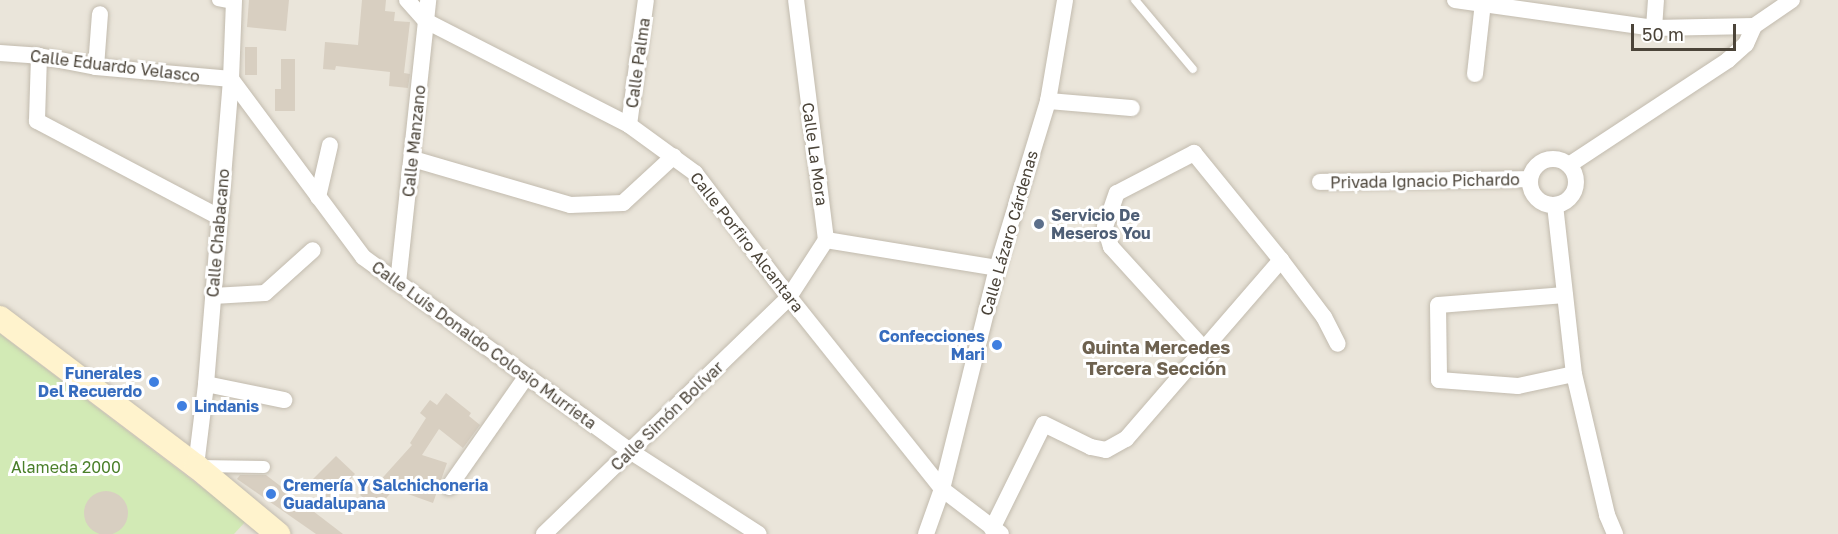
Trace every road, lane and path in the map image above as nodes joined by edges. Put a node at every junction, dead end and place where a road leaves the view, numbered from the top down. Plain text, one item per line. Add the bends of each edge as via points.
1 (407, 0) edge
2 (428, 0) edge
3 (646, 0) edge
4 (796, 0) edge
5 (1065, 0) edge
6 (1135, 0) edge
7 (1455, 0) edge
8 (1656, 0) edge
9 (229, 1) edge
10 (1789, 1) edge
11 (1483, 3) junction
12 (100, 14) dead end
13 (426, 21) junction
14 (1754, 26) junction
15 (1654, 28) junction
16 (0, 53) edge
17 (39, 56) junction
18 (96, 67) junction
19 (1193, 69) dead end
20 (1475, 75) dead end
21 (231, 79) junction
22 (1048, 101) junction
23 (1132, 108) dead end
24 (629, 125) junction
25 (330, 145) dead end
26 (674, 156) junction
27 (413, 159) junction
28 (1569, 165) junction
29 (1530, 179) junction
30 (1320, 182) dead end
31 (318, 197) junction
32 (1555, 205) junction
33 (219, 217) junction
34 (826, 240) junction
35 (313, 250) dead end
36 (1281, 260) junction
37 (997, 268) junction
38 (398, 283) junction
39 (1565, 295) junction
40 (213, 296) junction
41 (789, 297) junction
42 (0, 318) edge
43 (1338, 344) dead end
44 (1203, 348) junction
45 (1574, 374) junction
46 (526, 377) junction
47 (206, 384) junction
48 (284, 400) dead end
49 (630, 451) junction
50 (195, 466) junction
51 (264, 467) dead end
52 (449, 487) dead end
53 (942, 489) junction
54 (264, 530) edge
55 (996, 532) edge
56 (544, 534) edge
57 (759, 534) edge
58 (926, 534) edge
59 (1615, 534) edge

1 - 13 street, Calle Porfiro Alcantara
2 - 13 street, Calle Manzano
3 - 24 street, Calle Palma
4 - 34 street, Calle La Mora
5 - 22 street, Calle Lázaro Cárdenas
6 - 19 lane
7 - 11 street
8 - 15 street
9 - 21 street, Calle Chabacano
10 - 14 street
11 - 15 street
11 - 20 street
12 - 18 street
13 - 24 street, Calle Porfiro Alcantara
13 - 27 street, Calle Manzano
14 - 15 street
14 - 28 street via 1746,44 1728,60
16 - 17 street, Calle Eduardo Velasco
17 - 18 street, Calle Eduardo Velasco
17 - 33 street via 37,121
18 - 21 street, Calle Eduardo Velasco
21 - 31 street, Calle Luis Donaldo Colosio Murrieta
21 - 33 street, Calle Chabacano
22 - 23 street
22 - 37 street, Calle Lázaro Cárdenas
24 - 26 street, Calle Porfiro Alcantara
25 - 31 street
26 - 27 street via 623,203 570,204
26 - 41 street, Calle Porfiro Alcantara via 695,173
27 - 38 street, Calle Manzano
28 - 29 street via 1549,159 1536,166
28 - 32 street via 1576,186 1568,199
29 - 30 street, Privada Ignacio Pichardo
29 - 32 street via 1536,198
31 - 38 street, Calle Luis Donaldo Colosio Murrieta via 363,257
32 - 39 street
33 - 40 street, Calle Chabacano
34 - 37 street
34 - 41 street
35 - 40 street via 265,293
36 - 43 street via 1324,317
36 - 44 street
36 - 44 street via 1194,153 1117,193 1105,227 1111,247
37 - 53 street, Calle Lázaro Cárdenas
38 - 46 street, Calle Luis Donaldo Colosio Murrieta
39 - 45 street
39 - 45 street via 1438,305 1439,380 1518,386
40 - 47 street, Calle Chabacano
41 - 49 street, Calle Simón Bolívar
41 - 53 street, Calle Porfiro Alcantara
42 - 50 main road
44 - 55 street via 1126,439 1106,450 1091,447 1044,424
45 - 59 street via 1607,515
46 - 49 street, Calle Luis Donaldo Colosio Murrieta
46 - 52 street
47 - 48 street
47 - 50 street, Calle Chabacano
49 - 56 street, Calle Simón Bolívar
49 - 57 street, Calle Luis Donaldo Colosio Murrieta
50 - 51 street
50 - 54 main road
53 - 55 street, Calle Porfiro Alcantara
53 - 58 street, Calle Lázaro Cárdenas

